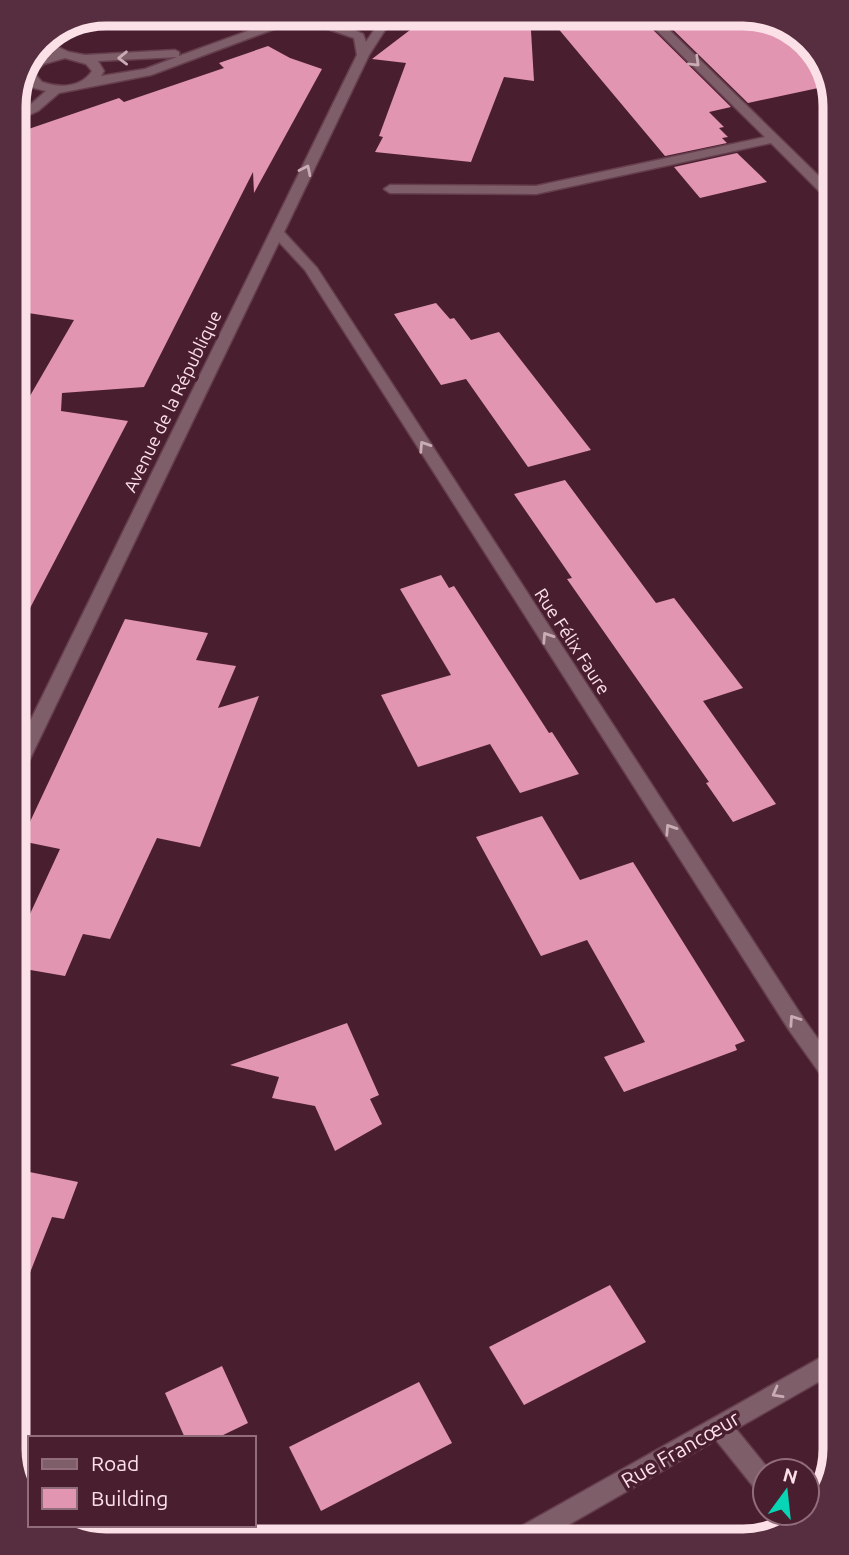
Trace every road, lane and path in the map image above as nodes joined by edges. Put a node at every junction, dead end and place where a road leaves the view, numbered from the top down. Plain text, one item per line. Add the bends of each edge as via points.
1 (273, 26) edge
2 (279, 26) edge
3 (333, 26) edge
4 (383, 26) edge
5 (658, 26) edge
6 (262, 30) junction
7 (51, 48) edge
8 (210, 49) junction
9 (67, 55) junction
10 (363, 55) junction
11 (86, 58) junction
12 (39, 63) edge
13 (33, 74) edge
14 (91, 81) junction
15 (56, 89) junction
16 (26, 112) edge
17 (774, 139) junction
18 (823, 187) edge
19 (390, 189) dead end
20 (276, 231) junction
21 (26, 748) edge
22 (823, 1062) edge
23 (823, 1367) edge
24 (719, 1426) junction
25 (751, 1466) edge
26 (538, 1529) edge

1 - 6 street
2 - 6 street
3 - 10 street via 359,36
4 - 10 street, Avenue de la République
5 -> 17 street
6 - 8 street
7 - 9 street
8 -> 11 street via 158,57
8 - 14 street via 147,72
9 - 11 street
9 - 12 street
20 -> 10 street, Avenue de la République
11 - 14 street via 97,66
13 - 15 street via 38,85
14 - 15 street
15 - 16 street
17 - 18 street
17 - 19 street via 536,190
20 - 21 street, Avenue de la République
22 -> 20 street, Rue Félix Faure via 310,268
23 -> 24 street, Rue Francœur
24 - 25 street
24 - 26 street, Rue Francœur

